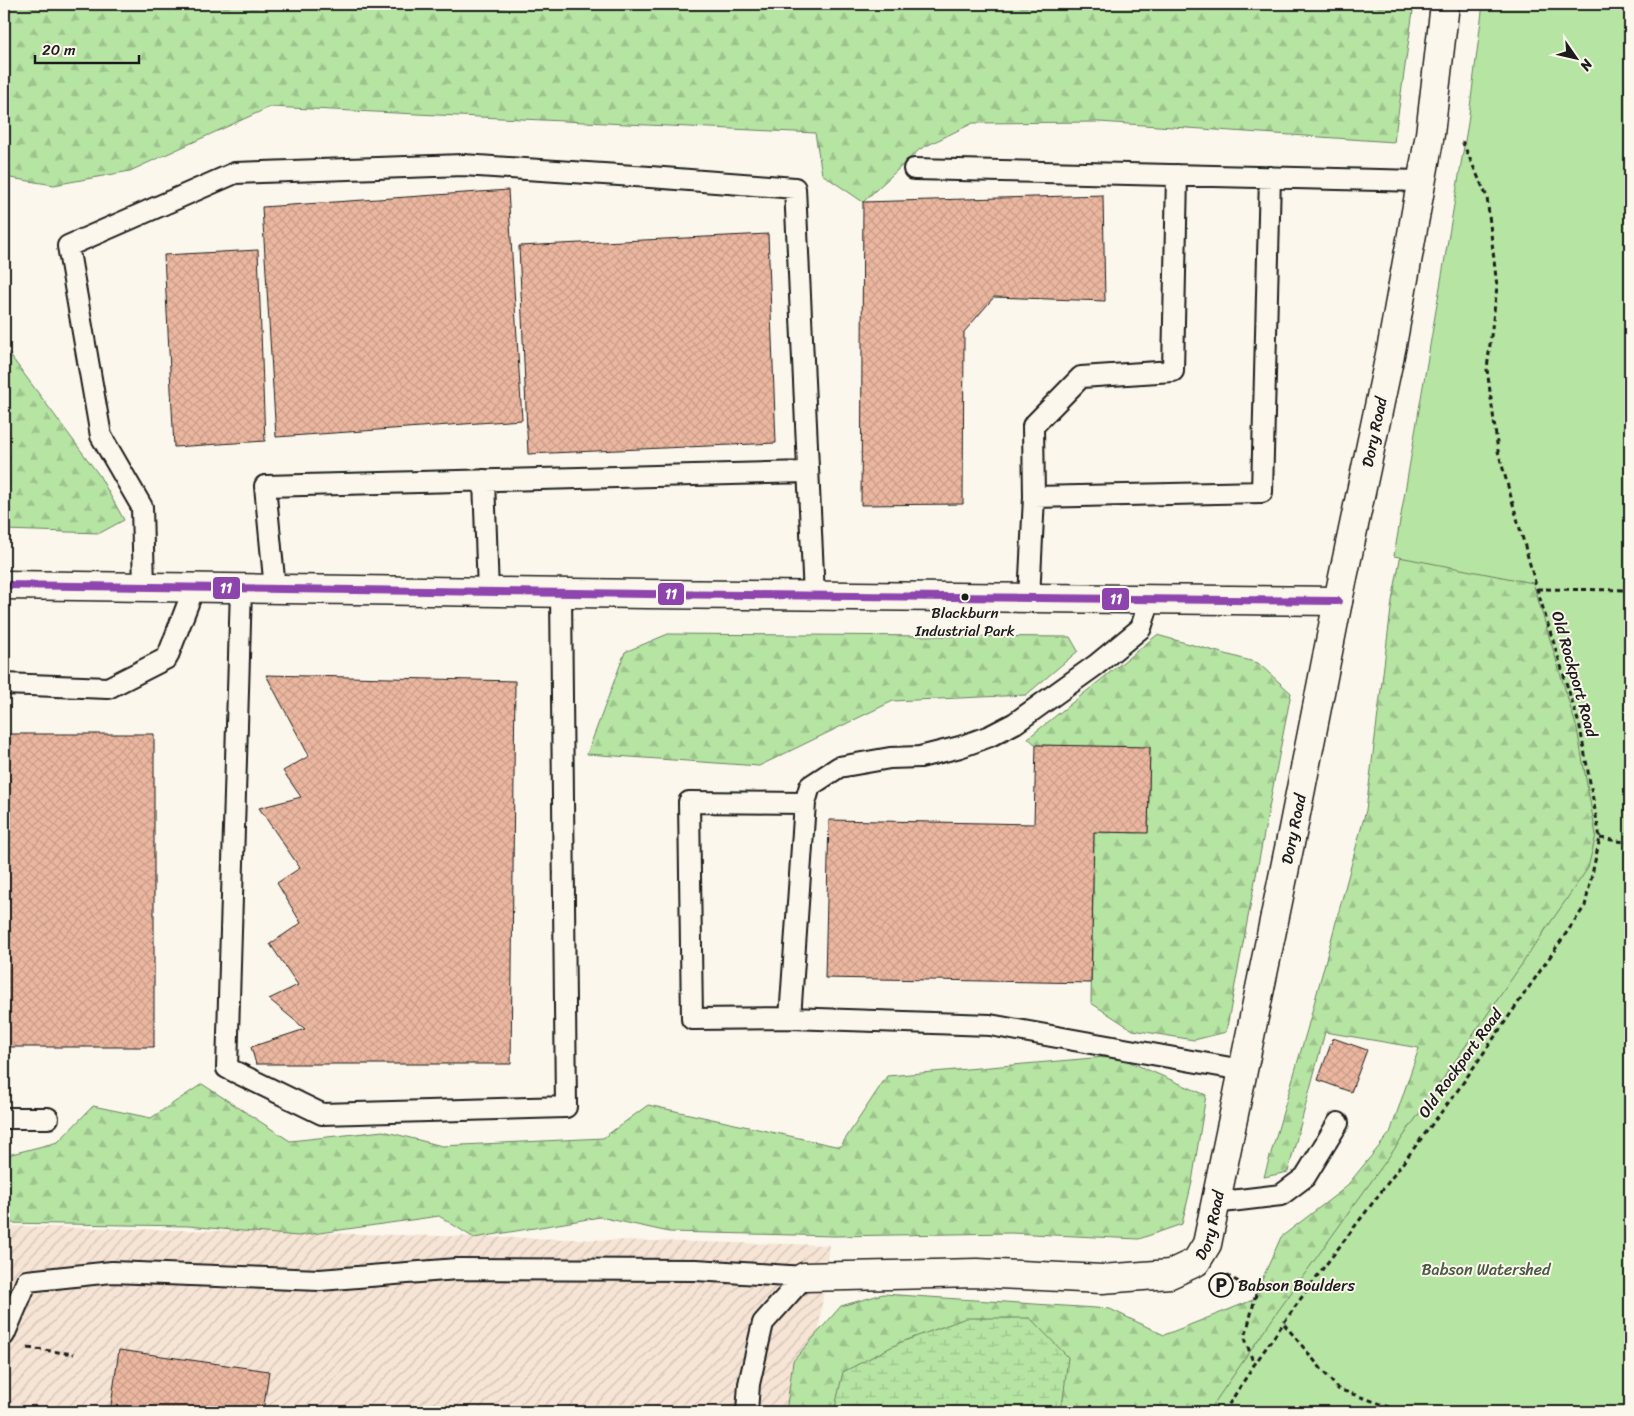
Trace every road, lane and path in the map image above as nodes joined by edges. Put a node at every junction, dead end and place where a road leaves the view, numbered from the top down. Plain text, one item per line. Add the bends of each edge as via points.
1 (1445, 4) edge
2 (1430, 134) junction
3 (914, 169) dead end
4 (1177, 175) junction
5 (1270, 177) junction
6 (1421, 181) junction
7 (808, 472) junction
8 (484, 480) junction
9 (1034, 497) junction
10 (4, 585) edge
11 (144, 587) junction
12 (194, 588) junction
13 (241, 588) junction
14 (275, 589) junction
15 (1537, 589) junction
16 (1630, 590) edge
17 (488, 592) junction
18 (561, 593) junction
19 (814, 596) junction
20 (1029, 598) junction
21 (1150, 599) junction
22 (1338, 600) junction
23 (4, 684) edge
24 (805, 803) junction
25 (1600, 838) junction
26 (1630, 844) edge
27 (790, 1018) junction
28 (1242, 1070) junction
29 (4, 1118) edge
30 (48, 1118) dead end
31 (1338, 1122) dead end
32 (1214, 1203) junction
33 (1196, 1262) junction
34 (804, 1277) junction
35 (1284, 1324) junction
36 (4, 1335) edge
37 (21, 1347) dead end
38 (74, 1354) dead end
39 (1254, 1365) junction
40 (746, 1412) edge
41 (1224, 1412) edge
42 (1404, 1412) edge

1 - 2 street, Dory Road
2 - 6 street, Dory Road
2 - 15 path, Old Rockport Road via 1462,141 1487,197 1496,287 1488,378 1498,452
3 - 4 lane
4 - 5 lane
4 - 9 lane via 1173,370 1082,377 1033,426
5 - 6 lane
5 - 9 lane via 1262,492
6 - 22 street, Dory Road via 1392,344
7 - 8 lane
7 - 11 lane via 795,188 463,165 235,173 68,246 101,436 142,507
7 - 19 lane
8 - 14 lane via 265,486
8 - 17 lane
9 - 20 lane
10 - 11 street
11 - 12 street
12 - 13 street
12 - 23 lane via 167,658 108,688
13 - 14 street
13 - 18 lane via 227,1068 322,1114 566,1107
14 - 17 street
15 - 16 path
15 - 25 path, Old Rockport Road via 1580,727
17 - 18 street
18 - 19 street
19 - 20 street
20 - 21 street
21 - 22 street
21 - 24 lane via 1140,628 1096,665 1015,723 960,747 920,757 890,758 839,767 810,786
22 - 28 street, Dory Road
24 - 27 lane
24 - 27 lane via 689,802 692,1019
25 - 26 path
25 - 35 path, Old Rockport Road via 1585,906 1458,1090
27 - 28 lane via 990,1025
28 - 32 street, Dory Road
29 - 30 lane
31 - 32 lane via 1305,1177 1281,1194
32 - 33 street, Dory Road via 1207,1244
33 - 34 street, Dory Road via 1170,1274 1102,1278 977,1273
33 - 39 path via 1236,1279 1256,1294 1245,1338
34 - 36 lane via 686,1270 457,1268 320,1280 112,1272 27,1281
34 - 40 lane via 763,1323
35 - 39 path, Old Rockport Road
35 - 42 path via 1338,1389
37 - 38 path
39 - 41 path, Old Rockport Road

